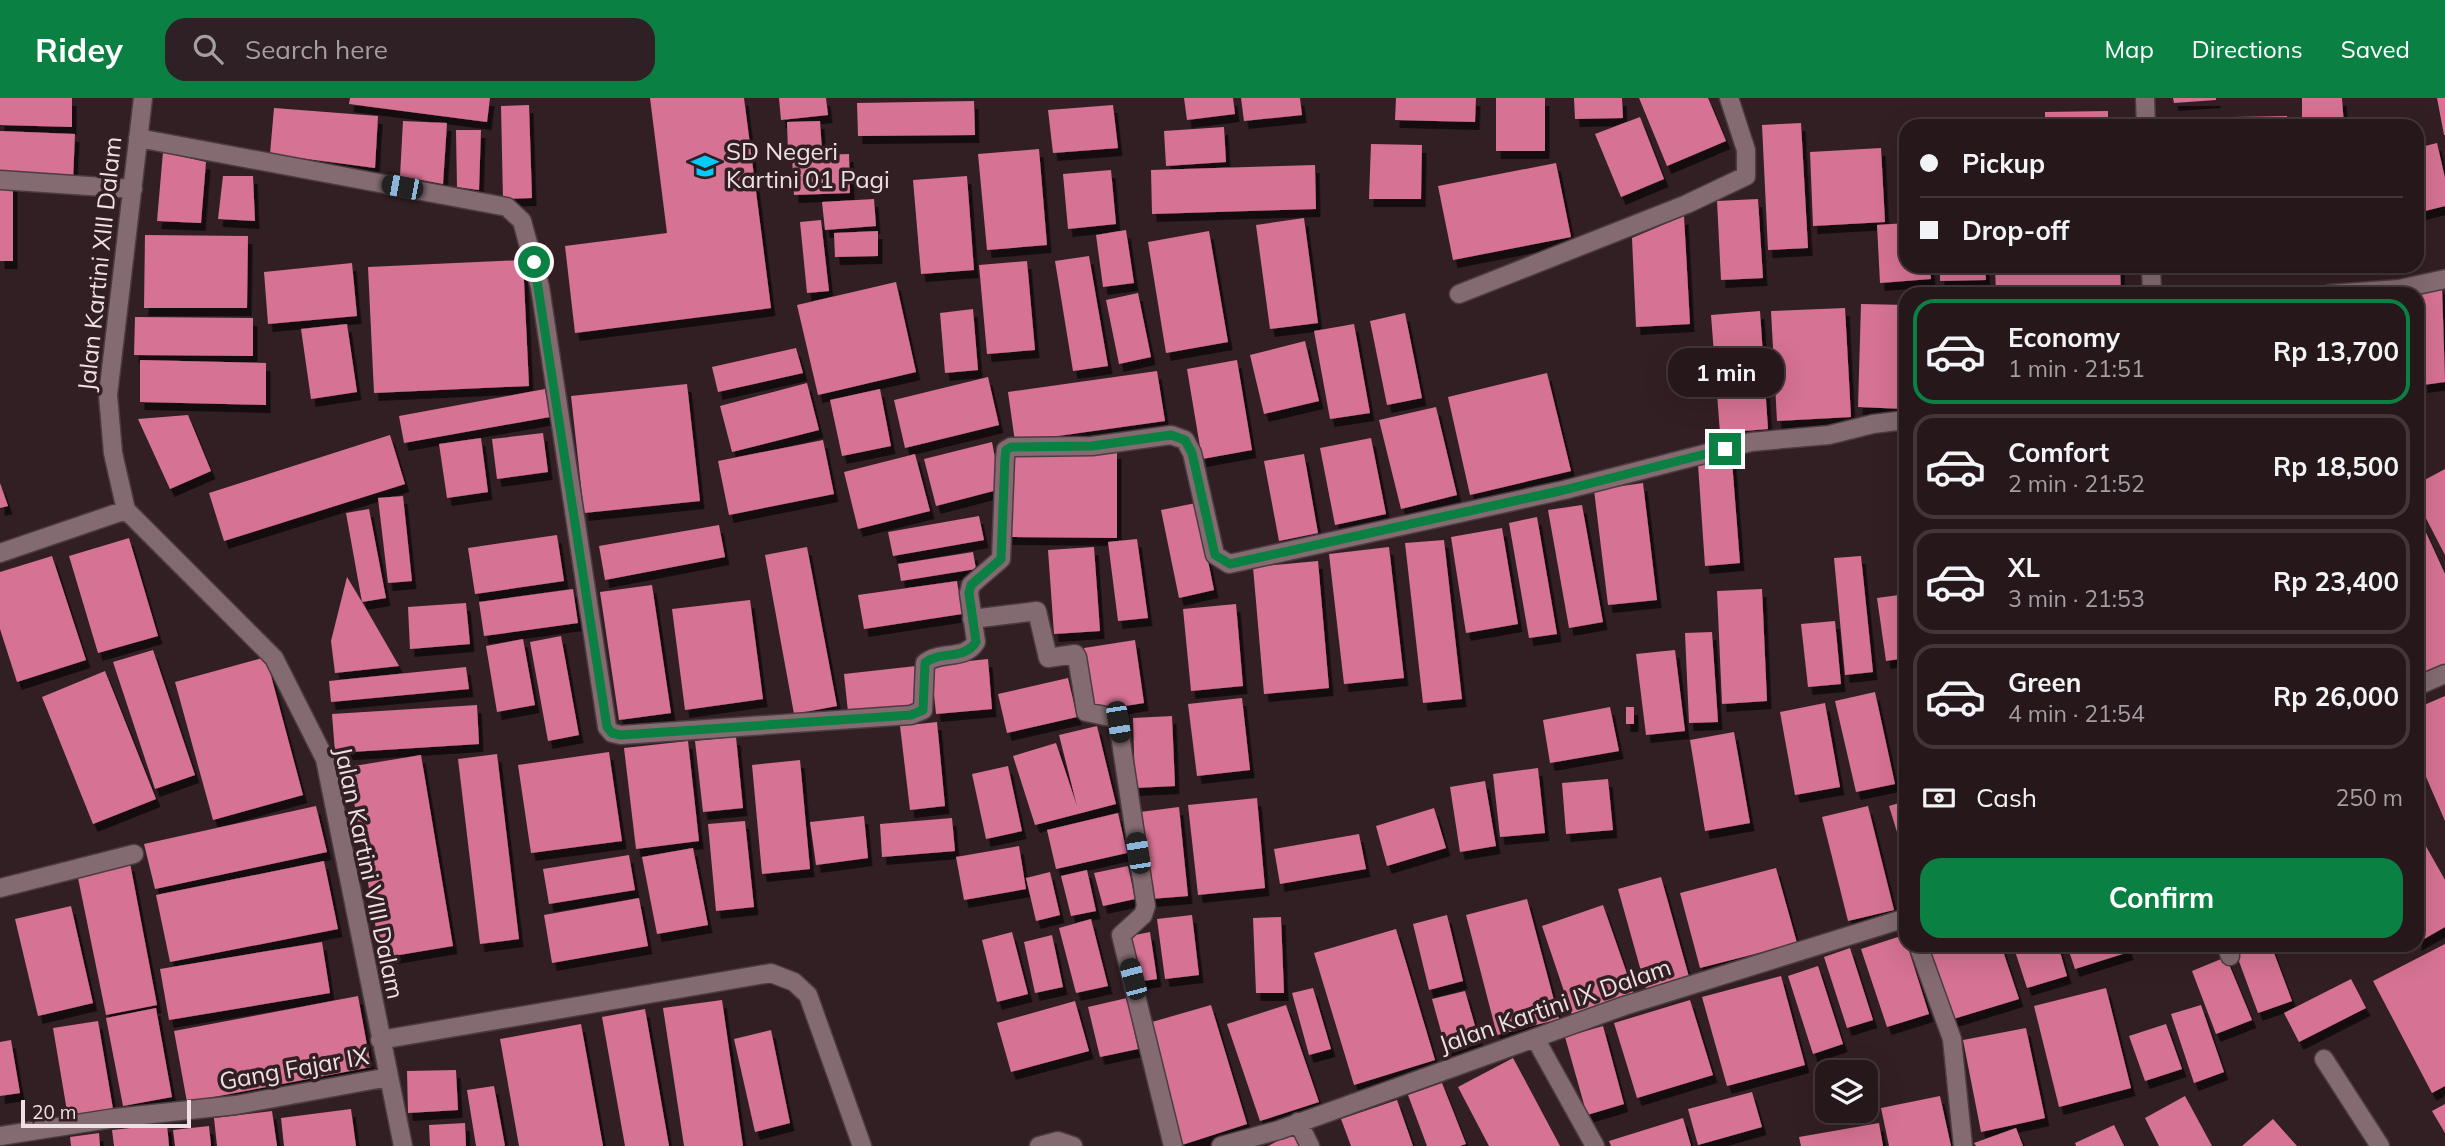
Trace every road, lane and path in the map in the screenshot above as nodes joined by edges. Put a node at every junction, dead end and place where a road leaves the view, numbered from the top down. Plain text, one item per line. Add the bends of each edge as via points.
1 (143, 98) edge
2 (1729, 98) edge
3 (2145, 98) edge
4 (2146, 119) edge
5 (138, 138) junction
6 (0, 180) edge
7 (133, 189) junction
8 (2445, 279) edge
9 (2408, 287) edge
10 (1459, 294) dead end
11 (1899, 421) edge
12 (126, 510) junction
13 (0, 553) edge
14 (972, 619) junction
15 (2445, 674) edge
16 (2424, 683) edge
17 (134, 854) dead end
18 (0, 888) edge
19 (1899, 920) edge
20 (1921, 952) edge
21 (1535, 1038) junction
22 (380, 1040) junction
23 (2324, 1059) dead end
24 (389, 1077) junction
25 (1298, 1122) junction
26 (0, 1136) edge
27 (403, 1146) edge
28 (862, 1146) edge
29 (1039, 1146) edge
30 (1073, 1146) edge
31 (1173, 1146) edge
32 (1222, 1146) edge
33 (1310, 1146) edge
34 (1595, 1146) edge
35 (1963, 1146) edge
36 (2380, 1146) edge

1 - 5 street, Jalan Kartini XIII Dalam
2 - 10 street via 1746,150 1746,176
3 - 4 street
5 - 7 street, Jalan Kartini XIII Dalam
5 - 14 street via 507,207 522,221 540,287 607,727 612,733 911,715 923,710 925,663 972,649 976,642
6 - 7 street
7 - 12 street, Jalan Kartini XIII Dalam via 108,395 113,453
8 - 9 street
11 - 14 street via 1829,435 1751,442 1564,490 1230,564 1215,555 1185,440 1171,435 1092,446 1011,447 1005,458 1003,552 995,566 971,585
12 - 13 street
12 - 22 street, Jalan Kartini VIII Dalam via 274,658 325,760
14 - 31 street via 1037,611 1048,658 1077,657 1086,712 1118,722 1146,906 1143,915 1121,935
15 - 16 street
17 - 18 street
19 - 21 street, Jalan Kartini IX Dalam
20 - 35 street via 1952,1039
21 - 25 street, Jalan Kartini IX Dalam
21 - 34 street
22 - 24 street, Jalan Kartini VIII Dalam
22 - 28 street via 772,973 794,982 808,995
23 - 36 street
24 - 26 street, Gang Fajar IX via 236,1105
24 - 27 street, Jalan Kartini VIII Dalam
25 - 32 street, Jalan Kartini IX Dalam
25 - 33 street
29 - 30 street via 1058,1141

